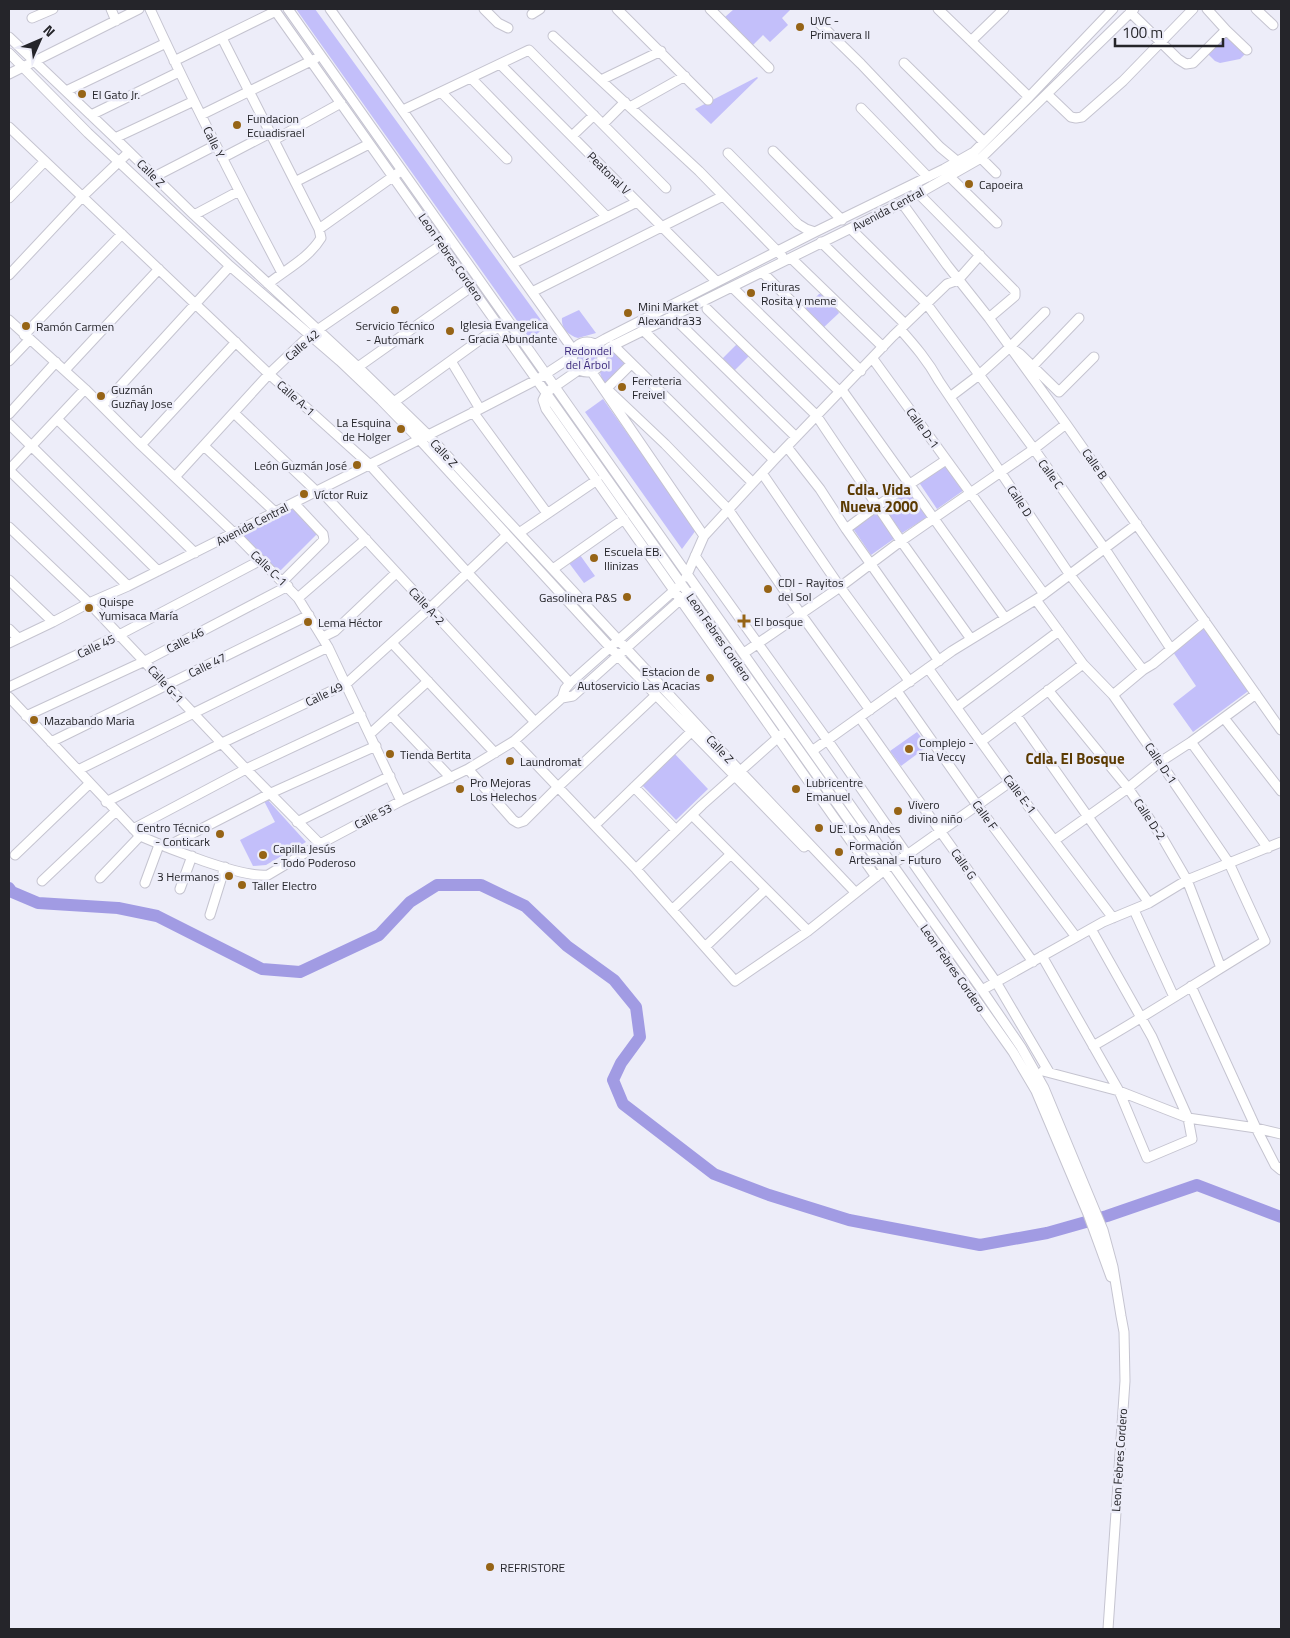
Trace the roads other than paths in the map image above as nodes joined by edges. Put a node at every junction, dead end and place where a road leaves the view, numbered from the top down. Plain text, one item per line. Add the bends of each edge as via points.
1 (53, 9) edge
2 (111, 9) edge
3 (139, 9) edge
4 (150, 9) edge
5 (288, 9) edge
6 (330, 9) edge
7 (484, 9) edge
8 (540, 9) edge
9 (617, 9) edge
10 (710, 9) edge
11 (938, 9) edge
12 (1004, 9) edge
13 (1113, 9) edge
14 (1193, 9) edge
15 (1207, 9) edge
16 (1256, 9) edge
17 (275, 10) edge
18 (1132, 10) edge
19 (532, 14) dead end
20 (32, 18) dead end
21 (116, 21) junction
22 (818, 22) dead end
23 (1273, 25) dead end
24 (508, 28) dead end
25 (1226, 30) junction
26 (553, 36) dead end
27 (9, 37) edge
28 (222, 38) junction
29 (971, 41) junction
30 (1160, 42) junction
31 (166, 43) junction
32 (1247, 50) dead end
33 (661, 51) junction
34 (9, 53) edge
35 (322, 57) junction
36 (174, 60) junction
37 (311, 60) junction
38 (35, 61) junction
39 (904, 63) dead end
40 (500, 64) junction
41 (22, 67) junction
42 (769, 68) dead end
43 (179, 72) junction
44 (9, 74) edge
45 (685, 76) junction
46 (471, 78) junction
47 (601, 80) junction
48 (66, 92) junction
49 (249, 92) junction
50 (441, 92) junction
51 (1047, 94) junction
52 (1030, 97) junction
53 (708, 100) dead end
54 (194, 101) junction
55 (341, 103) junction
56 (627, 104) junction
57 (861, 108) dead end
58 (403, 110) junction
59 (91, 115) junction
60 (201, 115) junction
61 (594, 115) junction
62 (603, 124) junction
63 (9, 127) edge
64 (572, 136) junction
65 (272, 137) junction
66 (115, 138) junction
67 (984, 142) junction
68 (370, 144) junction
69 (216, 145) junction
70 (773, 151) dead end
71 (129, 152) junction
72 (728, 153) dead end
73 (222, 158) junction
74 (981, 158) junction
75 (507, 159) dead end
76 (45, 161) junction
77 (958, 162) junction
78 (120, 163) junction
79 (402, 170) junction
80 (996, 173) dead end
81 (154, 176) junction
82 (393, 176) junction
83 (949, 176) junction
84 (928, 177) junction
85 (295, 182) junction
86 (911, 185) junction
87 (666, 188) dead end
88 (239, 191) junction
89 (919, 193) junction
90 (83, 196) junction
91 (723, 196) junction
92 (9, 198) edge
93 (637, 202) junction
94 (902, 203) junction
95 (194, 215) junction
96 (607, 217) junction
97 (842, 220) junction
98 (997, 223) dead end
99 (662, 227) junction
100 (319, 229) junction
101 (851, 229) junction
102 (815, 232) junction
103 (122, 234) junction
104 (451, 238) junction
105 (821, 242) junction
106 (442, 244) junction
107 (778, 252) junction
108 (980, 255) junction
109 (788, 259) junction
110 (512, 264) junction
111 (230, 266) junction
112 (159, 269) junction
113 (762, 272) junction
114 (282, 273) junction
115 (9, 274) edge
116 (958, 280) junction
117 (717, 282) junction
118 (268, 284) junction
119 (472, 287) junction
120 (732, 287) junction
121 (532, 292) junction
122 (196, 303) junction
123 (926, 303) junction
124 (707, 309) dead end
125 (1045, 312) dead end
126 (672, 316) junction
127 (989, 318) junction
128 (1079, 318) dead end
129 (9, 320) edge
130 (500, 326) junction
131 (902, 327) junction
132 (318, 330) junction
133 (643, 330) junction
134 (310, 335) junction
135 (27, 337) junction
136 (236, 342) junction
137 (596, 344) junction
138 (613, 345) junction
139 (883, 347) junction
140 (1010, 347) junction
141 (602, 353) junction
142 (573, 354) junction
143 (1094, 357) dead end
144 (873, 358) junction
145 (9, 361) edge
146 (451, 361) junction
147 (56, 362) junction
148 (631, 364) junction
149 (358, 367) junction
150 (1032, 367) junction
151 (580, 369) junction
152 (64, 370) junction
153 (591, 371) junction
154 (861, 371) junction
155 (269, 374) junction
156 (979, 375) junction
157 (542, 376) junction
158 (555, 386) junction
159 (85, 389) junction
160 (841, 391) junction
161 (547, 392) junction
162 (950, 397) junction
163 (394, 402) junction
164 (102, 406) junction
165 (477, 411) junction
166 (234, 413) junction
167 (9, 414) edge
168 (816, 415) junction
169 (58, 419) junction
170 (9, 424) edge
171 (1066, 424) junction
172 (428, 435) junction
173 (796, 437) junction
174 (419, 439) junction
175 (141, 445) junction
176 (204, 446) junction
177 (31, 447) junction
178 (787, 447) junction
179 (1034, 449) junction
180 (774, 460) junction
181 (946, 460) junction
182 (589, 462) junction
183 (369, 464) junction
184 (9, 470) edge
185 (1000, 472) junction
186 (762, 473) junction
187 (175, 477) junction
188 (597, 480) junction
189 (752, 482) junction
190 (910, 484) junction
191 (608, 489) junction
192 (318, 491) junction
193 (970, 492) junction
194 (294, 503) junction
195 (877, 506) junction
196 (728, 509) junction
197 (275, 512) junction
198 (547, 513) junction
199 (934, 518) junction
200 (630, 522) junction
201 (1137, 524) junction
202 (9, 527) edge
203 (846, 529) junction
204 (234, 533) junction
205 (519, 533) junction
206 (507, 535) junction
207 (704, 536) junction
208 (366, 539) junction
209 (901, 541) junction
210 (1105, 549) junction
211 (195, 552) junction
212 (695, 556) junction
213 (261, 560) junction
214 (870, 564) junction
215 (553, 569) junction
216 (158, 571) junction
217 (467, 572) junction
218 (396, 573) junction
219 (688, 575) junction
220 (1070, 575) junction
221 (9, 580) edge
222 (286, 584) junction
223 (128, 586) junction
224 (678, 587) junction
225 (840, 587) junction
226 (698, 589) junction
227 (685, 597) junction
228 (1040, 597) junction
229 (298, 598) junction
230 (89, 603) junction
231 (429, 609) junction
232 (800, 613) junction
233 (310, 615) junction
234 (1005, 618) junction
235 (1205, 621) junction
236 (53, 622) junction
237 (707, 628) junction
238 (9, 629) edge
239 (1059, 631) junction
240 (119, 635) junction
241 (323, 637) junction
242 (18, 638) junction
243 (971, 639) junction
244 (618, 640) junction
245 (9, 643) edge
246 (392, 643) junction
247 (758, 643) junction
248 (328, 647) junction
249 (610, 647) junction
250 (626, 648) junction
251 (1171, 649) junction
252 (744, 653) junction
253 (618, 656) junction
254 (145, 661) junction
255 (724, 661) junction
256 (938, 661) junction
257 (737, 662) junction
258 (1083, 664) junction
259 (928, 668) junction
260 (1143, 670) junction
261 (428, 681) junction
262 (570, 682) junction
263 (910, 682) junction
264 (167, 684) junction
265 (346, 684) junction
266 (9, 687) edge
267 (1048, 690) junction
268 (897, 691) junction
269 (656, 694) junction
270 (1256, 694) junction
271 (1113, 695) junction
272 (9, 697) edge
273 (562, 698) junction
274 (956, 707) junction
275 (870, 710) junction
276 (194, 714) junction
277 (1016, 714) junction
278 (361, 715) junction
279 (391, 715) junction
280 (26, 716) junction
281 (860, 718) junction
282 (1224, 718) junction
283 (535, 722) junction
284 (793, 724) junction
285 (786, 730) junction
286 (1281, 730) edge
287 (691, 732) junction
288 (370, 734) junction
289 (778, 737) junction
290 (514, 741) junction
291 (828, 741) junction
292 (982, 741) junction
293 (51, 742) junction
294 (1191, 742) junction
295 (222, 743) junction
296 (376, 746) junction
297 (812, 751) junction
298 (495, 753) junction
299 (805, 757) junction
300 (1160, 762) junction
301 (796, 763) junction
302 (246, 768) junction
303 (468, 769) junction
304 (78, 770) junction
305 (737, 773) junction
306 (390, 776) junction
307 (451, 778) junction
308 (807, 778) junction
309 (820, 780) junction
310 (1010, 782) junction
311 (89, 784) junction
312 (558, 786) junction
313 (634, 787) junction
314 (1128, 788) junction
315 (1281, 791) edge
316 (271, 793) junction
317 (401, 801) junction
318 (106, 802) junction
319 (977, 805) junction
320 (116, 812) junction
321 (692, 814) junction
322 (1088, 815) junction
323 (297, 822) junction
324 (595, 825) junction
325 (676, 830) junction
326 (941, 831) junction
327 (136, 832) junction
328 (1055, 840) junction
329 (1281, 842) edge
330 (320, 844) junction
331 (163, 846) junction
332 (1268, 848) junction
333 (731, 854) junction
334 (15, 855) dead end
335 (907, 855) junction
336 (192, 856) junction
337 (1229, 863) junction
338 (892, 864) junction
339 (225, 867) junction
340 (636, 869) junction
341 (884, 870) junction
342 (876, 877) junction
343 (100, 878) dead end
344 (1187, 880) junction
345 (42, 881) dead end
346 (145, 884) dead end
347 (766, 889) junction
348 (180, 890) dead end
349 (853, 894) junction
350 (1149, 903) junction
351 (672, 910) junction
352 (1134, 910) junction
353 (210, 915) dead end
354 (1113, 918) junction
355 (1091, 928) junction
356 (808, 931) junction
357 (1076, 937) junction
358 (705, 947) junction
359 (1042, 956) junction
360 (1033, 962) junction
361 (1221, 968) junction
362 (996, 982) junction
363 (1191, 986) junction
364 (982, 990) junction
365 (1174, 997) junction
366 (1142, 1018) junction
367 (1093, 1046) junction
368 (1029, 1070) junction
369 (1049, 1072) junction
370 (1119, 1091) junction
371 (1188, 1118) junction
372 (1256, 1128) junction
373 (1281, 1134) edge
374 (1281, 1170) edge
375 (1108, 1629) edge

1 - 20 street
2 - 21 street
3 - 21 street
4 - 31 street, Calle Y
5 - 35 street, Leon Febres Cordero
6 - 58 street
7 - 24 street
8 - 19 street
9 - 33 street
10 - 42 street
11 - 29 street
12 - 29 street
13 - 52 street, Avenida Central
14 - 30 street
15 - 25 street
16 - 23 street
17 - 28 street
17 - 37 street, Leon Febres Cordero
18 - 30 street
18 - 51 street, Avenida Central
21 - 38 street
22 - 77 street
25 - 30 street via 1193,63 1181,62
25 - 32 street
26 - 47 street
27 - 38 street, Calle Z
28 - 36 street
28 - 49 street
29 - 52 street
30 - 51 street via 1082,117 1071,117
31 - 36 street, Calle Y
31 - 48 street
33 - 45 street
33 - 47 street
34 - 41 street, Calle Z
35 - 37 street
35 - 79 street, Leon Febres Cordero
36 - 43 street, Calle Y
37 - 49 street
37 - 55 street, Leon Febres Cordero
38 - 41 street
38 - 48 street, Calle Z
39 - 67 street
40 - 46 street
40 - 61 street via 529,50
40 - 64 street, Peatonal V
41 - 44 street
41 - 78 street, Calle Z
43 - 54 street, Calle Y
43 - 59 street
45 - 53 street
45 - 56 street
46 - 50 street
46 - 96 street
47 - 56 street
48 - 59 street, Calle Z
49 - 60 street
49 - 65 street
50 - 58 street
50 - 75 street
51 - 74 street, Avenida Central
52 - 67 street, Avenida Central
54 - 60 street, Calle Y
54 - 66 street
55 - 65 street
55 - 68 street, Leon Febres Cordero
56 - 62 street
56 - 91 street
57 - 84 street
58 - 110 street
59 - 66 street, Calle Z
60 - 69 street, Calle Y
61 - 62 street
61 - 64 street
62 - 87 street
63 - 76 street, Calle A-1
64 - 93 street, Peatonal V
65 - 73 street
65 - 85 street
66 - 71 street, Calle Z
67 - 77 street, Avenida Central
68 - 82 street, Leon Febres Cordero
68 - 85 street
69 - 73 street, Calle Y
69 - 81 street
70 - 97 street
71 - 78 street
71 - 81 street, Calle Z
72 - 102 street via 798,224
73 - 88 street, Calle Y
74 - 80 street
74 - 83 street, Avenida Central
76 - 90 street, Calle A-1
76 - 92 street
77 - 84 street, Avenida Central
78 - 90 street
78 - 111 street, Calle Z
79 - 82 street
79 - 104 street, Leon Febres Cordero
81 - 95 street, Calle Z
82 - 100 street
82 - 106 street, Leon Febres Cordero
83 - 89 street, Avenida Central
83 - 98 street
84 - 86 street, Avenida Central
85 - 100 street
86 - 89 street
86 - 97 street, Avenida Central
88 - 95 street
88 - 114 street, Calle Y
89 - 94 street, Avenida Central
89 - 108 street
90 - 103 street, Calle A-1
90 - 115 street
91 - 99 street
91 - 107 street
93 - 96 street
93 - 99 street, Peatonal V
94 - 101 street, Avenida Central
94 - 116 street, Calle B
95 - 118 street, Calle Z
96 - 110 street
97 - 102 street, Avenida Central
99 - 117 street, Peatonal V
99 - 121 street
100 - 114 street via 321,238 318,244
101 - 105 street, Avenida Central
101 - 123 street, Calle C
102 - 107 street, Avenida Central
103 - 112 street, Calle A-1
103 - 135 street
104 - 106 street, Calle 42
104 - 157 street, Leon Febres Cordero
105 - 109 street, Avenida Central
105 - 131 street, Calle D
106 - 119 street, Leon Febres Cordero
106 - 132 street, Calle 42
107 - 109 street
107 - 117 street, Avenida Central
108 - 116 street, Calle 53
108 - 127 street via 1015,291
109 - 113 street, Avenida Central
109 - 139 street
110 - 121 street
111 - 122 street
111 - 134 street, Calle Z
112 - 122 street, Calle A-1
112 - 152 street
113 - 120 street, Avenida Central
113 - 154 street
114 - 118 street
116 - 123 street, Calle 53 via 947,284
116 - 127 street, Calle B
117 - 137 street, Avenida Central
118 - 132 street, Calle Z
119 - 130 street, Leon Febres Cordero
119 - 149 street
120 - 126 street, Avenida Central
120 - 160 street
121 - 142 street
122 - 136 street, Calle A-1
122 - 164 street
123 - 131 street, Calle 53
123 - 156 street, Calle C
124 - 168 street
125 - 140 street
126 - 133 street, Avenida Central
126 - 173 street
127 - 140 street, Calle B
128 - 150 street
129 - 135 street, Calle C-1
130 - 146 street
130 - 157 street, Leon Febres Cordero
131 - 139 street, Calle 53
131 - 162 street, Calle D
132 - 134 street, Calle 42
132 - 149 street, Calle Z
133 - 138 street, Avenida Central
133 - 180 street
134 - 155 street, Calle 42
134 - 174 street, Calle Z
135 - 145 street
135 - 147 street, Calle C-1
136 - 155 street, Calle A-1
136 - 175 street
137 - 141 street
137 - 142 street via 586,342 576,347
138 - 141 street, Avenida Central
138 - 148 street
139 - 144 street, Calle 53
140 - 150 street
140 - 156 street
140 - 171 street, Calle B
141 - 153 street via 601,363
142 - 151 street via 574,364
142 - 157 street, Avenida Central
143 - 150 street via 1059,392
144 - 154 street, Calle 53
144 - 181 street, Calle D-1
146 - 163 street
146 - 165 street
147 - 152 street, Calle C-1
147 - 167 street
148 - 189 street
148 - 196 street via 608,388
149 - 163 street, Calle Z
151 - 153 street
151 - 158 street
152 - 159 street, Calle C-1
153 - 207 street
154 - 160 street, Calle 53
155 - 166 street, Calle 42
155 - 183 street, Calle A-1
156 - 162 street
156 - 179 street, Calle C
157 - 158 street, Leon Febres Cordero
157 - 161 street, Leon Febres Cordero
157 - 165 street, Avenida Central
158 - 161 street
158 - 219 street, Leon Febres Cordero
159 - 164 street, Calle C-1
159 - 169 street
160 - 168 street, Calle 53
160 - 190 street
161 - 182 street via 543,400 546,409
162 - 185 street, Calle D
163 - 172 street, Calle Z
164 - 175 street, Calle C-1
165 - 172 street, Avenida Central
165 - 198 street
166 - 176 street, Calle 42
166 - 192 street, Calle A-2
168 - 173 street, Calle 53
168 - 195 street
169 - 177 street
169 - 211 street
170 - 177 street
171 - 179 street
171 - 201 street, Calle B
172 - 174 street, Avenida Central
172 - 205 street, Calle Z
173 - 178 street, Calle 53
174 - 183 street, Avenida Central
174 - 206 street, Calle Z
175 - 187 street, Calle C-1
176 - 187 street, Calle 42
176 - 197 street
177 - 184 street
177 - 216 street
178 - 180 street, Calle 53
178 - 203 street
179 - 185 street
179 - 210 street, Calle C
180 - 186 street, Calle 53
181 - 190 street
181 - 193 street, Calle D-1
182 - 188 street
182 - 191 street, Leon Febres Cordero
183 - 192 street, Avenida Central
183 - 217 street, Calle A-1
184 - 223 street
185 - 193 street
185 - 220 street, Calle D
186 - 189 street, Calle 53
186 - 225 street
187 - 204 street, Calle C-1
188 - 191 street
188 - 198 street
189 - 196 street, Calle 53
190 - 195 street
190 - 199 street
191 - 200 street
191 - 200 street, Leon Febres Cordero
192 - 194 street, Avenida Central
192 - 208 street, Calle A-2
193 - 199 street
193 - 228 street, Calle D-1
194 - 197 street, Avenida Central
194 - 222 street, Calle 46 via 324,534 324,540
195 - 203 street
195 - 209 street
196 - 207 street, Calle 53
196 - 232 street
197 - 204 street, Avenida Central
198 - 205 street
199 - 209 street
199 - 234 street
200 - 215 street
200 - 224 street, Leon Febres Cordero
201 - 210 street
201 - 235 street, Calle B
202 - 230 street, Calle G-1
203 - 214 street
204 - 211 street, Avenida Central
204 - 213 street, Calle C-1
205 - 215 street, Calle Z
206 - 217 street, Calle 49
206 - 249 street, Calle Z
207 - 212 street, Calle 53
208 - 218 street, Calle A-2
208 - 229 street
209 - 214 street
209 - 243 street
210 - 220 street
210 - 251 street, Calle C
211 - 216 street, Avenida Central
212 - 219 street, Calle 53
212 - 247 street
213 - 222 street, Calle C-1
213 - 240 street, Calle 45
214 - 225 street
214 - 256 street
215 - 244 street, Calle Z
216 - 223 street, Avenida Central
217 - 231 street, Calle 49
217 - 262 street, Calle A-1
218 - 231 street, Calle A-2
218 - 241 street via 335,631
219 - 224 street, Calle 53
219 - 226 street, Leon Febres Cordero
220 - 228 street
220 - 260 street, Calle D
221 - 236 street
222 - 229 street, Calle C-1
222 - 254 street, Calle 46
223 - 230 street, Avenida Central
224 - 227 street, Leon Febres Cordero
224 - 244 street, Calle 53
225 - 232 street
225 - 263 street
226 - 227 street, Calle 53
226 - 252 street, Leon Febres Cordero
227 - 237 street, Leon Febres Cordero
227 - 250 street, Calle 53
228 - 234 street
228 - 239 street, Calle D-1
229 - 233 street, Calle C-1
230 - 236 street, Avenida Central
230 - 240 street, Calle G-1
231 - 246 street, Calle 49
231 - 283 street, Calle A-2
232 - 247 street
232 - 275 street
233 - 241 street, Calle C-1
233 - 264 street, Calle 47
234 - 243 street
235 - 251 street
235 - 270 street, Calle B
236 - 242 street, Avenida Central
237 - 255 street
237 - 257 street, Leon Febres Cordero
238 - 242 street
239 - 258 street, Calle D-1
239 - 274 street
240 - 254 street, Calle G-1
240 - 266 street, Calle 45
241 - 248 street, Calle C-1
242 - 245 street, Avenida Central
243 - 256 street
244 - 249 street, Calle 53
244 - 250 street, Calle Z
246 - 261 street
246 - 265 street, Calle 49
247 - 252 street
247 - 291 street
248 - 265 street, Calle C-1
248 - 276 street
249 - 253 street, Calle Z
249 - 262 street, Calle 53
250 - 253 street, Calle 53
250 - 305 street, Calle Z
251 - 260 street
252 - 284 street, Leon Febres Cordero
253 - 269 street, Calle Z
253 - 273 street, Calle 53 via 572,696
254 - 264 street, Calle G-1
254 - 280 street, Calle 46
255 - 257 street
255 - 289 street
256 - 259 street
257 - 285 street, Leon Febres Cordero
258 - 267 street
258 - 271 street, Calle D-1
259 - 263 street
259 - 274 street, Calle E-1
260 - 271 street
261 - 279 street
261 - 298 street
262 - 273 street, Calle 53
263 - 268 street
264 - 276 street, Calle G-1
264 - 293 street, Calle 47
265 - 278 street, Calle C-1
265 - 295 street, Calle 49
267 - 277 street
267 - 314 street, Calle D-2
268 - 275 street
268 - 319 street, Calle F
269 - 287 street, Calle Z
269 - 312 street
270 - 282 street
270 - 286 street, Calle B
271 - 300 street, Calle D-1
272 - 280 street, Calle 53
273 - 283 street, Calle 53
274 - 292 street, Calle E-1
275 - 281 street
276 - 295 street, Calle G-1
276 - 304 street
277 - 292 street
277 - 322 street
278 - 288 street, Calle C-1
278 - 302 street
279 - 288 street
279 - 307 street
280 - 293 street, Calle 53
281 - 291 street
281 - 326 street, Calle G
282 - 294 street
282 - 315 street
283 - 290 street, Calle 53
284 - 285 street
284 - 297 street, Leon Febres Cordero
285 - 289 street
285 - 299 street, Leon Febres Cordero
287 - 305 street, Calle Z
287 - 313 street
288 - 296 street, Calle C-1
289 - 301 street
289 - 305 street
290 - 298 street, Calle 53
290 - 312 street
291 - 297 street
291 - 335 street
292 - 310 street, Calle E-1
293 - 304 street, Calle 53
294 - 300 street
294 - 332 street
295 - 302 street, Calle G-1
295 - 318 street, Calle 49
296 - 306 street, Calle C-1
296 - 316 street
297 - 338 street, Leon Febres Cordero
298 - 303 street, Calle 53
299 - 301 street
299 - 309 street, Leon Febres Cordero
300 - 314 street
300 - 337 street, Calle D-1
301 - 308 street
302 - 316 street, Calle G-1
302 - 327 street
303 - 307 street, Calle 53
303 - 312 street via 518,823 524,821
304 - 311 street, Calle 53
305 - 321 street
305 - 349 street, Calle Z
306 - 317 street, Calle C-1
306 - 323 street
307 - 317 street, Calle 53
308 - 309 street
308 - 342 street
309 - 341 street, Leon Febres Cordero
310 - 319 street
310 - 328 street, Calle E-1
311 - 318 street, Calle 53
311 - 334 street
312 - 324 street
313 - 324 street
313 - 325 street
314 - 322 street
314 - 344 street, Calle D-2 via 1162,836
316 - 323 street, Calle G-1
316 - 331 street
317 - 330 street, Calle 53
318 - 320 street, Calle 53
319 - 326 street
319 - 357 street, Calle F
320 - 327 street, Calle 53
320 - 345 street
321 - 325 street
321 - 333 street
322 - 328 street
322 - 350 street
323 - 330 street, Calle G-1
324 - 340 street
325 - 340 street
326 - 335 street
326 - 360 street, Calle G
327 - 331 street, Calle 53
327 - 343 street
328 - 354 street, Calle E-1
329 - 332 street
330 - 339 street, Calle 53 via 268,875
331 - 336 street, Calle 53
331 - 346 street
332 - 337 street
333 - 347 street
333 - 351 street
335 - 338 street
335 - 362 street
336 - 339 street, Calle 53
336 - 348 street
337 - 344 street
337 - 361 street, Calle D-1 via 1265,941
338 - 341 street
338 - 364 street, Leon Febres Cordero
339 - 353 street
340 - 351 street
341 - 342 street
341 - 368 street, Leon Febres Cordero
342 - 349 street
344 - 350 street
344 - 361 street, Calle D-2
347 - 356 street
347 - 358 street
349 - 356 street
350 - 352 street
351 - 358 street
352 - 354 street
352 - 365 street
354 - 355 street
355 - 357 street
355 - 366 street
356 - 358 street via 735,981
357 - 359 street
359 - 360 street
359 - 367 street
360 - 362 street
361 - 363 street
362 - 364 street
362 - 369 street
363 - 365 street
363 - 372 street
364 - 368 street, Leon Febres Cordero via 1021,1047
365 - 366 street
366 - 367 street
366 - 371 street
367 - 370 street
368 - 369 street
368 - 375 street, Leon Febres Cordero via 1099,1232 1124,1332 1124,1381
369 - 370 street
370 - 371 street
370 - 371 street via 1147,1158 1192,1139
371 - 372 street
372 - 373 street
372 - 374 street via 1275,1165

